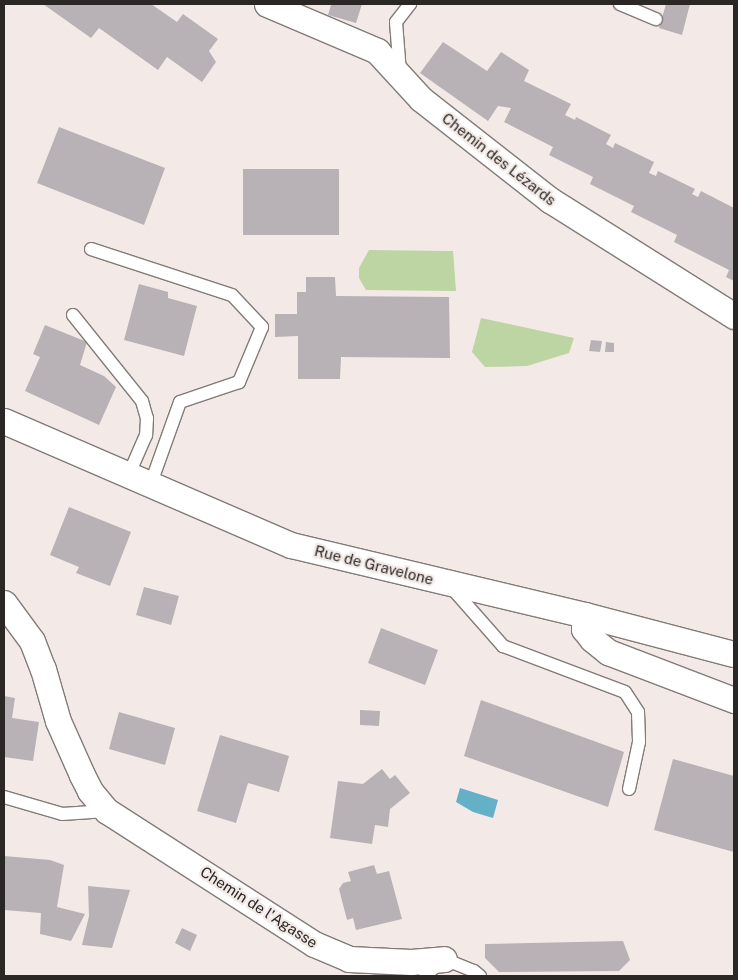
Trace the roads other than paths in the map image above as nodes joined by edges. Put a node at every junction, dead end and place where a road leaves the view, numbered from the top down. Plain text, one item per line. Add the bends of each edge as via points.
1 (267, 4) edge
2 (410, 4) edge
3 (620, 4) edge
4 (656, 19) dead end
5 (401, 77) junction
6 (91, 249) dead end
7 (73, 315) dead end
8 (734, 316) edge
9 (4, 421) edge
10 (140, 479) junction
11 (448, 583) junction
12 (4, 603) edge
13 (585, 615) junction
14 (734, 654) edge
15 (734, 700) edge
16 (629, 789) dead end
17 (4, 796) edge
18 (107, 811) junction
19 (444, 959) junction
20 (425, 976) edge
21 (480, 976) edge

1 - 5 street, Chemin des Lézards via 377,51
2 - 5 lane via 396,22
3 - 4 lane
5 - 8 street, Chemin des Lézards via 421,99 550,200
6 - 10 lane via 232,295 262,327 238,382 180,402
7 - 10 lane via 142,401 147,418
9 - 10 street, Rue de Gravelone
10 - 11 street, Rue de Gravelone via 291,545
11 - 13 street, Rue de Gravelone
11 - 16 lane via 503,646 625,692 638,712 639,742
12 - 18 street, Chemin de l'Agasse via 32,641 58,721 90,791
13 - 14 street, Rue de Gravelone
13 - 15 street via 584,629 608,652
17 - 18 lane via 62,814
18 - 19 street, Chemin de l'Agasse via 314,944 349,958 412,962
19 - 20 lane
19 - 21 lane, Chemin de l'Agasse

